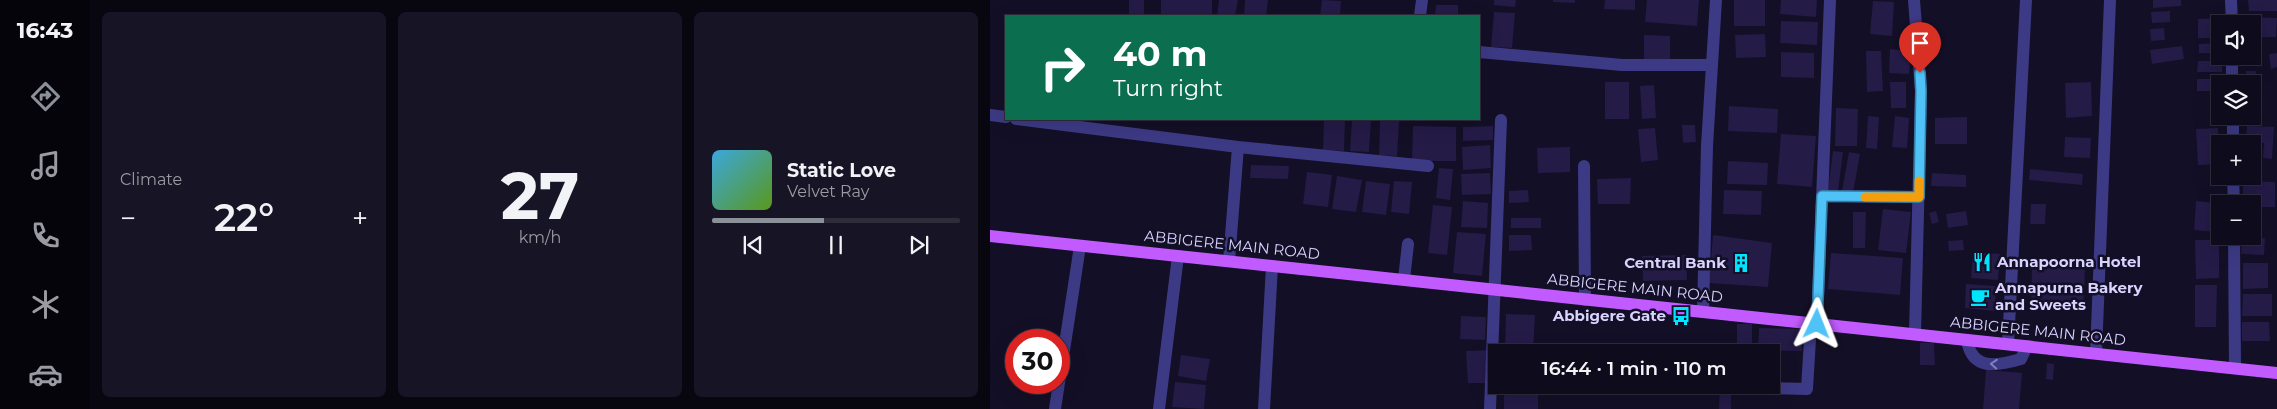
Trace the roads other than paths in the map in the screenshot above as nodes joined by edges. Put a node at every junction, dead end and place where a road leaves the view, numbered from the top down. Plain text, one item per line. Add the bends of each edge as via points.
1 (1422, 0) edge
2 (1716, 0) edge
3 (1830, 0) edge
4 (1914, 0) edge
5 (2026, 0) edge
6 (2110, 0) edge
7 (2231, 0) edge
8 (1420, 15) edge
9 (2232, 15) edge
10 (1480, 52) edge
11 (1712, 65) junction
12 (990, 115) edge
13 (1005, 118) edge
14 (1024, 120) edge
15 (1501, 120) dead end
16 (1238, 147) junction
17 (1428, 166) dead end
18 (1584, 166) dead end
19 (1822, 196) junction
20 (1919, 197) junction
21 (990, 236) edge
22 (1408, 244) dead end
23 (2234, 245) edge
24 (1080, 246) junction
25 (1178, 256) junction
26 (1229, 261) junction
27 (1272, 266) junction
28 (1404, 280) junction
29 (1494, 290) junction
30 (1585, 300) junction
31 (1703, 312) junction
32 (1814, 324) junction
33 (1916, 334) junction
34 (1967, 340) junction
35 (2008, 344) junction
36 (2027, 346) junction
37 (2096, 353) junction
38 (2236, 368) junction
39 (2277, 372) edge
40 (1780, 388) edge
41 (1055, 409) edge
42 (1159, 409) edge
43 (1264, 409) edge
44 (1490, 409) edge

1 - 8 street
2 - 11 street
3 - 19 street
4 - 20 street via 1921,91
5 - 35 street
6 - 37 street
7 - 9 street
10 - 11 street via 1622,65
11 - 31 street
12 - 13 street
14 - 16 street
15 - 29 street
16 - 17 street
16 - 26 street
18 - 30 street
19 - 20 street
19 - 32 street
20 - 33 street
21 - 24 main road, ABBIGERE MAIN ROAD
22 - 28 street
23 - 38 street
24 - 25 main road, ABBIGERE MAIN ROAD
24 - 41 street
25 - 26 main road, ABBIGERE MAIN ROAD
25 - 42 street
26 - 27 main road, ABBIGERE MAIN ROAD
27 - 28 main road, ABBIGERE MAIN ROAD
27 - 43 street
28 - 29 main road, ABBIGERE MAIN ROAD
29 - 30 main road, ABBIGERE MAIN ROAD
29 - 44 street
30 - 31 main road, ABBIGERE MAIN ROAD
31 - 32 main road, ABBIGERE MAIN ROAD
32 - 33 main road, ABBIGERE MAIN ROAD
32 - 40 street via 1807,389
33 - 34 main road, ABBIGERE MAIN ROAD
34 - 35 main road, ABBIGERE MAIN ROAD
36 -> 34 street via 2020,359 2001,365 1980,362 1969,352
35 - 36 main road, ABBIGERE MAIN ROAD
36 - 37 main road, ABBIGERE MAIN ROAD
37 - 38 main road, ABBIGERE MAIN ROAD
38 - 39 main road, ABBIGERE MAIN ROAD

